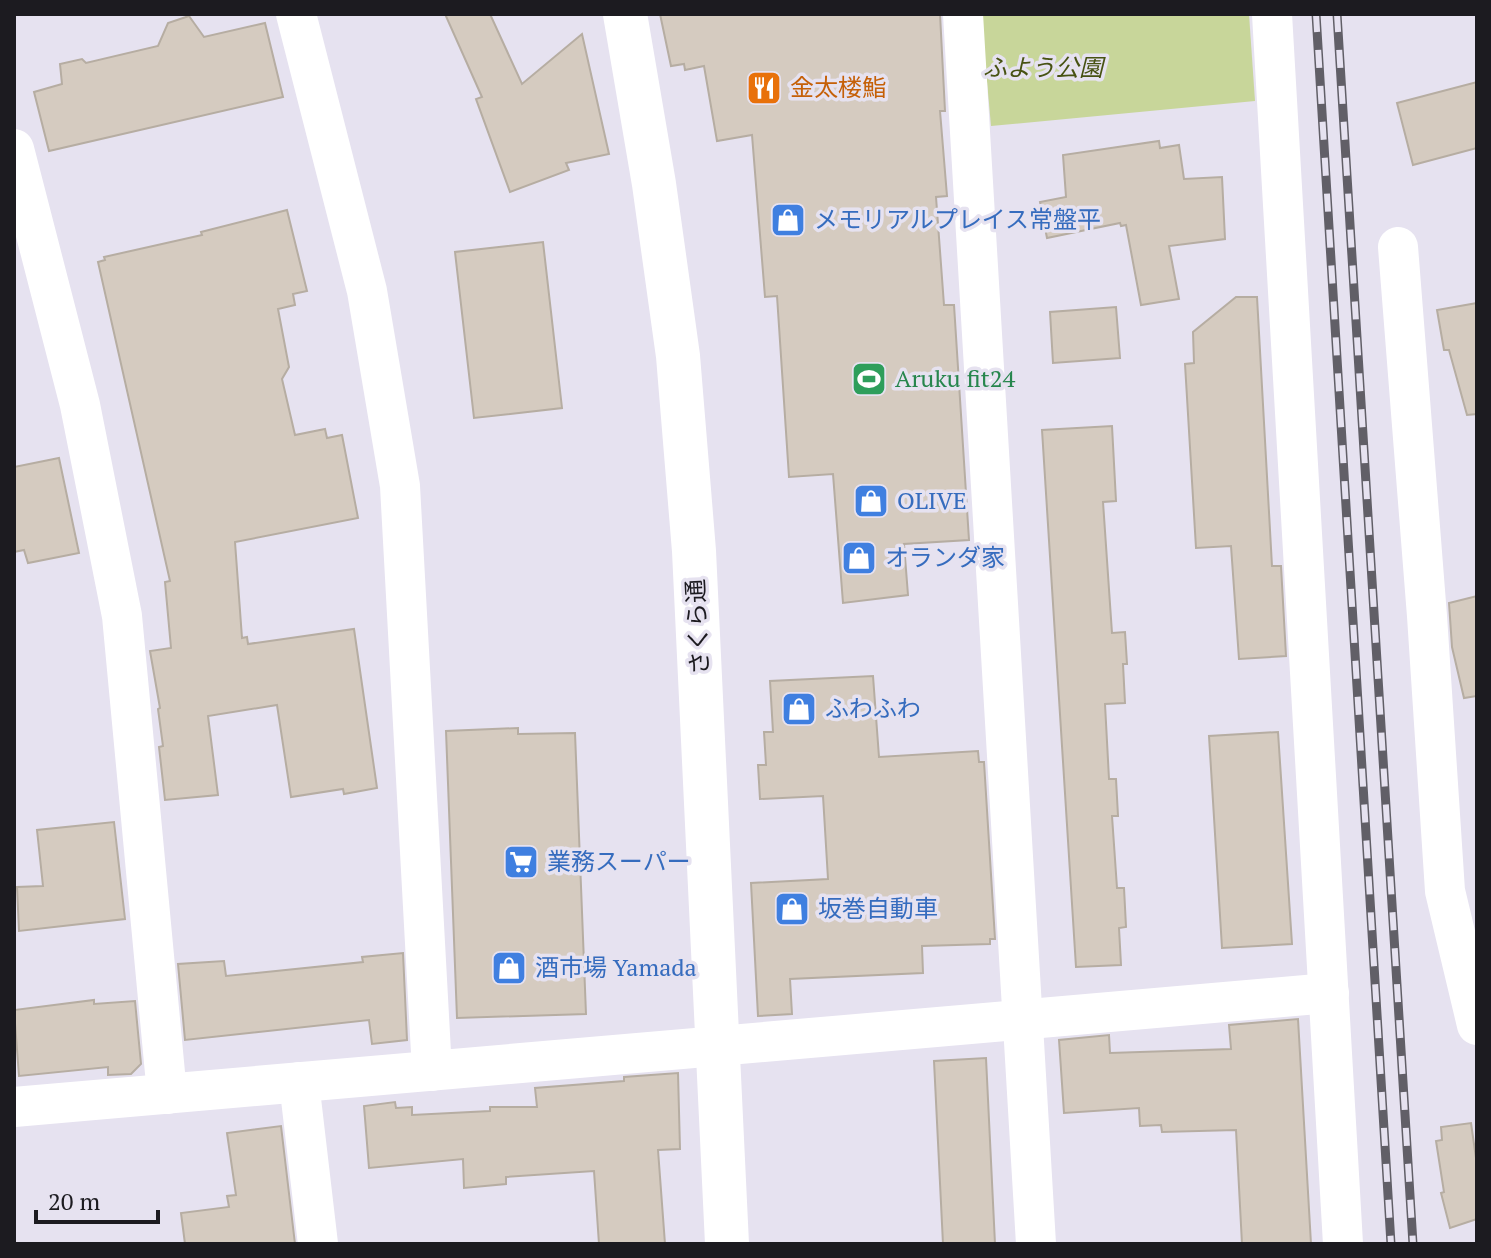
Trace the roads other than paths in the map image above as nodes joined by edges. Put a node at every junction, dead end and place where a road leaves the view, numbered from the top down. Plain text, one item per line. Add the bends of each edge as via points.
1 (296, 14) edge
2 (625, 14) edge
3 (963, 14) edge
4 (1272, 14) edge
5 (14, 149) edge
6 (1398, 247) dead end
7 (1460, 834) edge
8 (1329, 993) junction
9 (1023, 1020) junction
10 (1477, 1025) edge
11 (719, 1046) junction
12 (432, 1071) junction
13 (299, 1082) junction
14 (167, 1094) junction
15 (14, 1107) edge
16 (318, 1244) edge
17 (727, 1244) edge
18 (1036, 1244) edge
19 (1343, 1244) edge

1 - 12 street via 367,291 400,486
2 - 11 street, さくら通 via 679,371 694,551
3 - 9 street
4 - 8 street
5 - 14 street via 80,405 122,616
6 - 7 street
7 - 10 street via 1445,891
8 - 9 street
8 - 19 street
9 - 11 street
9 - 18 street
11 - 12 street
11 - 17 street, さくら通
12 - 13 street
13 - 14 street
13 - 16 street
14 - 15 street

